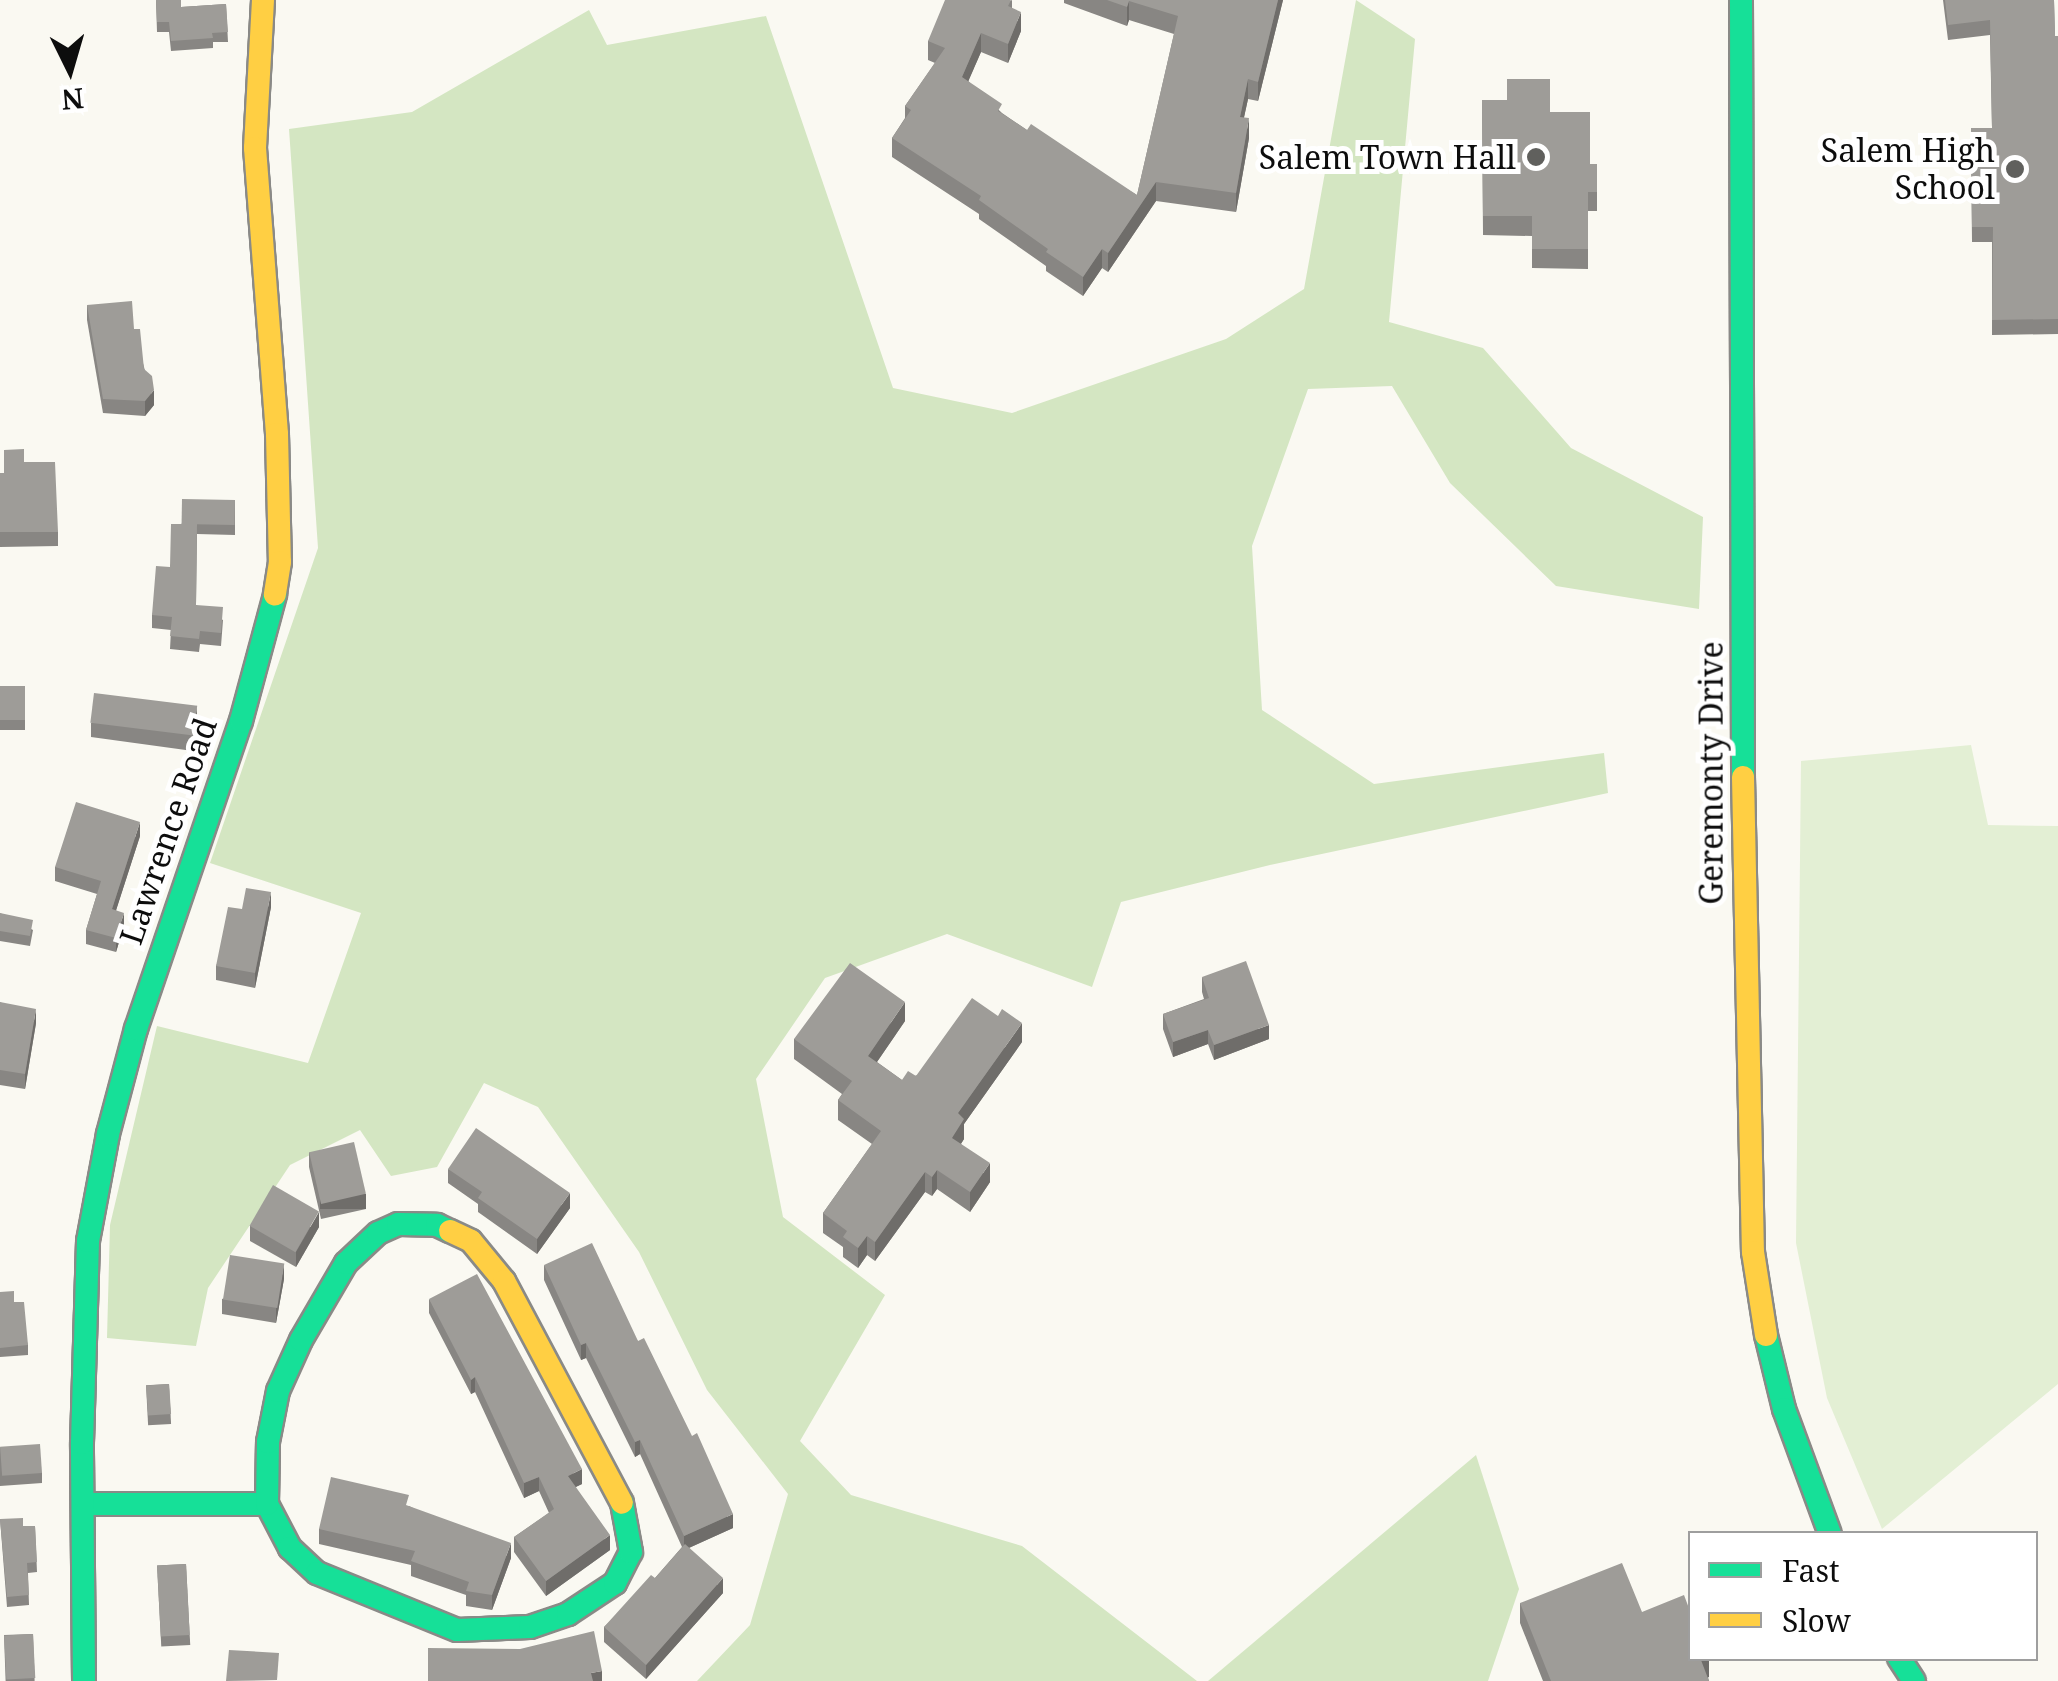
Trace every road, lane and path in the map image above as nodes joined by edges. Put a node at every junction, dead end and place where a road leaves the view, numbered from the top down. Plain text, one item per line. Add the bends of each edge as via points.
1 (263, 0) edge
2 (1741, 0) edge
3 (84, 1504) junction
4 (267, 1504) junction
5 (1829, 1531) edge
6 (84, 1681) edge

1 - 3 street, Lawrence Road via 255,148 280,562 272,616 108,1134 88,1241
2 - 5 street, Geremonty Drive via 1743,922 1753,1252 1784,1409
3 - 4 street
3 - 6 street, Lawrence Road
4 - 4 street via 290,1548 317,1572 457,1630 548,1623 615,1583 631,1552 628,1515 504,1281 471,1240 437,1225 388,1228 346,1263 278,1391 268,1442

